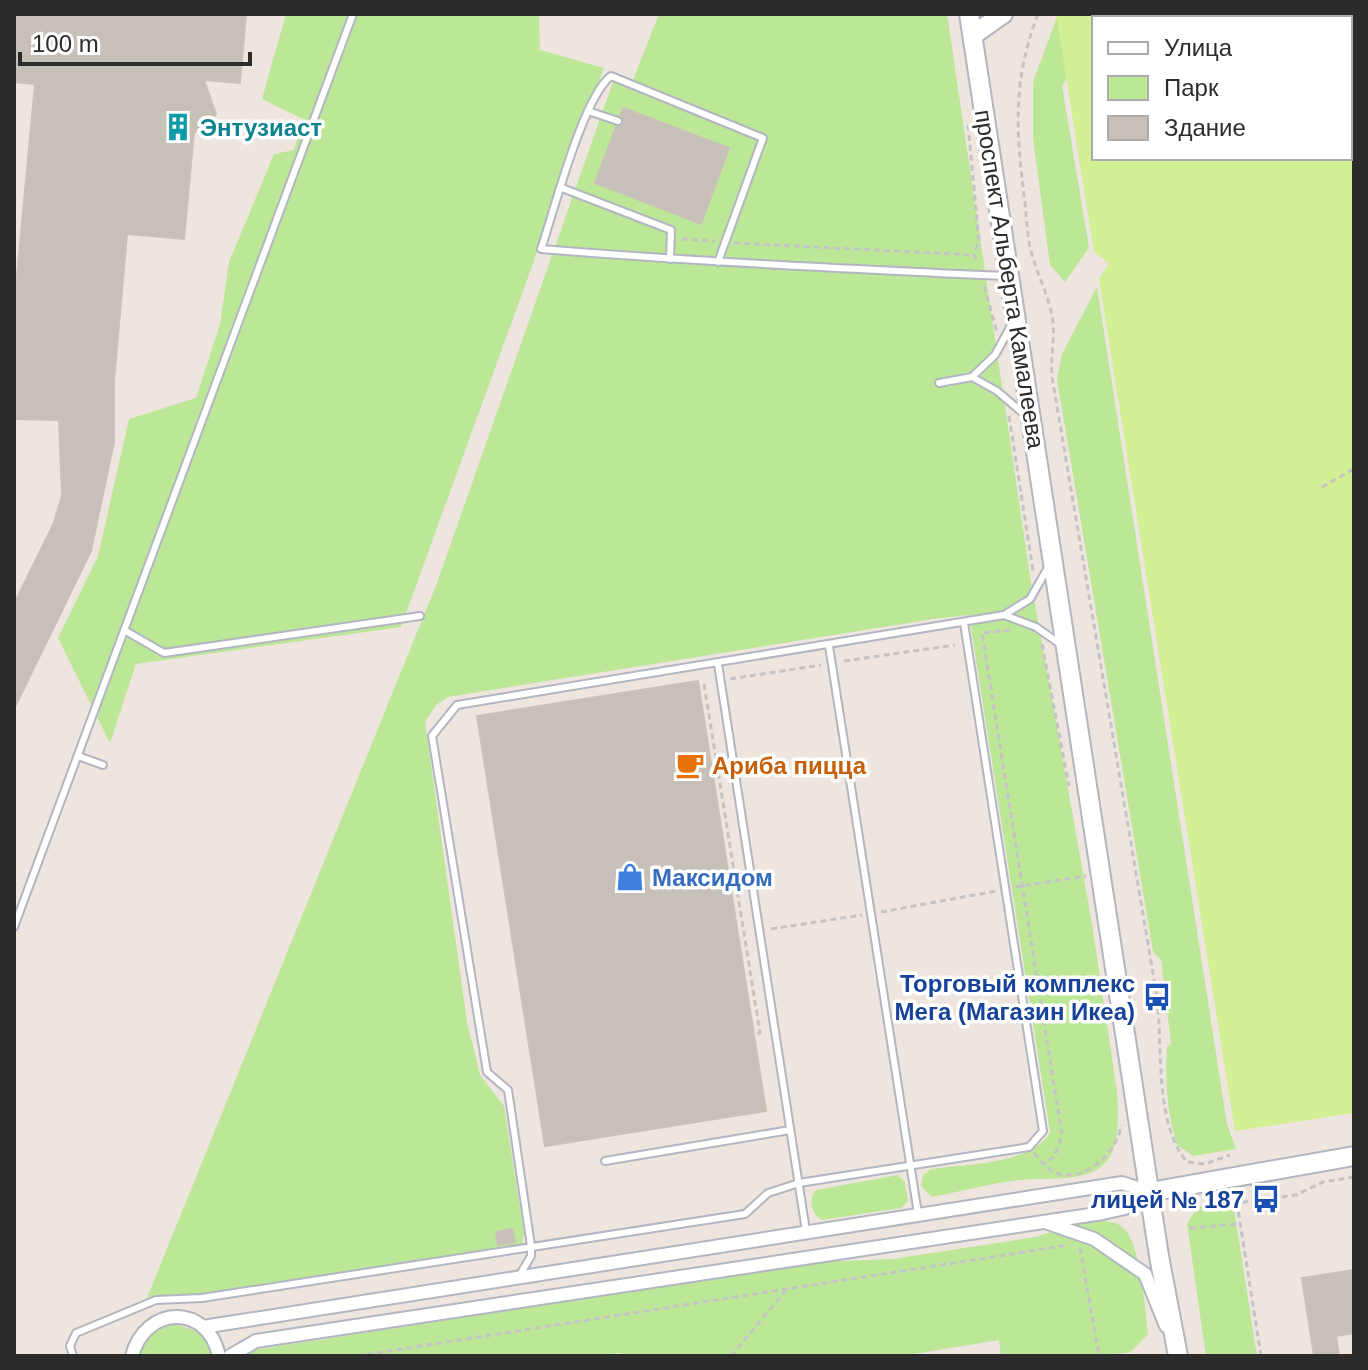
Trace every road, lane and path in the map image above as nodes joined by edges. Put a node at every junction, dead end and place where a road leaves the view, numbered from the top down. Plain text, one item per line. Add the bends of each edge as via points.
1 (353, 14) edge
2 (969, 14) edge
3 (1003, 14) edge
4 (1038, 14) edge
5 (973, 35) junction
6 (588, 111) junction
7 (618, 121) dead end
8 (562, 188) junction
9 (670, 238) junction
10 (725, 242) junction
11 (974, 255) dead end
12 (670, 259) junction
13 (718, 262) junction
14 (1009, 276) junction
15 (1015, 318) junction
16 (972, 377) junction
17 (939, 383) dead end
18 (1031, 420) junction
19 (1354, 469) edge
20 (1322, 487) dead end
21 (1053, 559) junction
22 (1004, 615) junction
23 (420, 616) dead end
24 (964, 623) junction
25 (124, 630) junction
26 (1015, 630) dead end
27 (955, 645) dead end
28 (829, 646) junction
29 (1067, 649) junction
30 (841, 662) dead end
31 (718, 664) junction
32 (821, 665) dead end
33 (728, 679) dead end
34 (704, 684) dead end
35 (78, 756) junction
36 (103, 765) dead end
37 (1354, 785) edge
38 (1354, 810) edge
39 (1086, 876) dead end
40 (1022, 886) junction
41 (1005, 889) junction
42 (871, 914) junction
43 (14, 927) edge
44 (760, 931) junction
45 (754, 1034) dead end
46 (790, 1130) junction
47 (1230, 1155) dead end
48 (1354, 1156) edge
49 (605, 1161) dead end
50 (1045, 1164) dead end
51 (911, 1165) junction
52 (1354, 1177) edge
53 (799, 1183) junction
54 (1150, 1192) junction
55 (918, 1214) junction
56 (1042, 1221) junction
57 (1240, 1224) junction
58 (1190, 1228) dead end
59 (806, 1231) junction
60 (1079, 1244) junction
61 (531, 1246) junction
62 (1088, 1248) dead end
63 (517, 1279) junction
64 (787, 1289) junction
65 (203, 1327) junction
66 (73, 1356) edge
67 (132, 1356) edge
68 (219, 1356) edge
69 (230, 1356) edge
70 (357, 1356) edge
71 (731, 1356) edge
72 (1099, 1356) edge
73 (1178, 1356) edge
74 (1261, 1356) edge

1 - 25 lane
2 - 5 main road, проспект Альберта Камалеева
3 - 5 main road
4 - 47 path via 1017,87 1017,142 1032,257 1052,315 1052,377 1157,997 1164,1098 1173,1145 1187,1162 1205,1164
5 - 14 main road, проспект Альберта Камалеева
6 - 7 lane
6 - 8 lane
6 - 10 lane via 600,84 611,76 763,138
8 - 9 lane via 671,230
8 - 12 lane via 541,249
9 - 10 path
9 - 12 lane
10 - 11 path
10 - 13 lane
12 - 13 lane
13 - 14 lane
14 - 15 main road, проспект Альберта Камалеева
15 - 16 lane via 995,355
15 - 18 main road, проспект Альберта Камалеева
16 - 17 lane
16 - 18 lane
18 - 21 main road, проспект Альберта Камалеева
19 - 20 path
21 - 22 lane via 1030,599
21 - 29 main road, проспект Альберта Камалеева
22 - 24 lane
22 - 29 lane via 1036,627
23 - 25 lane via 164,653
24 - 28 lane
24 - 41 lane
25 - 35 lane
26 - 40 path via 982,633
27 - 30 path
28 - 31 lane
28 - 42 lane
29 - 54 main road, проспект Альберта Камалеева
31 - 44 lane
31 - 61 lane via 457,705 432,736 487,1072 508,1090
32 - 33 path
34 - 45 path via 758,1019 760,1033
35 - 36 lane
35 - 43 lane
37 - 38 path
39 - 40 path
40 - 41 path
40 - 50 path via 1062,1135 1055,1155
41 - 42 path
41 - 51 lane via 1043,1131 1029,1147
42 - 44 path
42 - 51 lane
44 - 46 lane
46 - 49 lane
46 - 53 lane
48 - 54 main road
51 - 53 lane
51 - 55 lane
52 - 57 path via 1323,1182 1296,1195 1237,1203
53 - 59 lane
53 - 61 lane via 768,1193 745,1214
54 - 55 street via 1122,1183
54 - 56 street via 1125,1208
54 - 73 main road, проспект Альберта Камалеева
55 - 59 street
56 - 69 street via 256,1341
56 - 73 street via 1094,1239 1145,1274
57 - 58 path
57 - 74 path
59 - 63 street
60 - 62 path
60 - 64 path
60 - 72 path
61 - 63 lane
61 - 66 lane via 202,1298 156,1300 76,1333 70,1346
63 - 65 street
64 - 70 path
64 - 71 path
65 - 67 street via 183,1317 156,1321 139,1336
65 - 68 street

